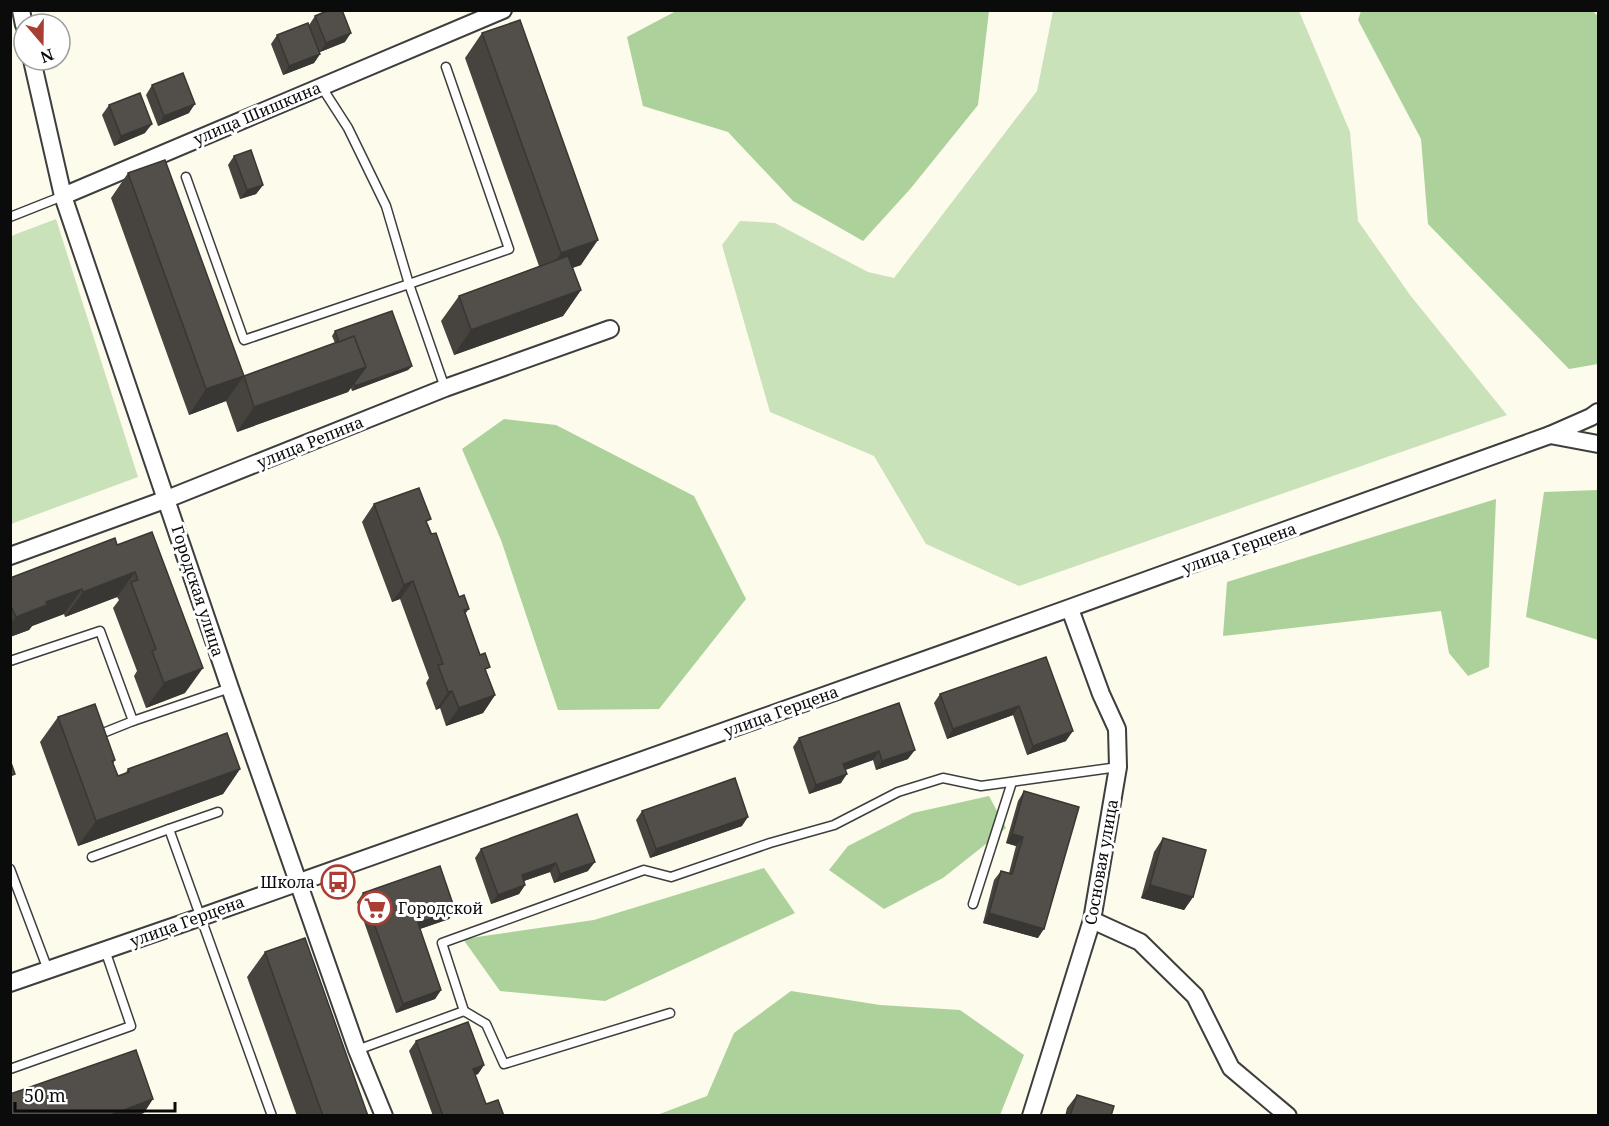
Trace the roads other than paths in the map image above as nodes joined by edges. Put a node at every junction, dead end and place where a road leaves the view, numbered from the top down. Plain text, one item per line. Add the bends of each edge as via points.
1 (503, 10) edge
2 (446, 67) dead end
3 (35, 72) edge
4 (321, 86) junction
5 (186, 177) dead end
6 (63, 196) junction
7 (10, 217) edge
8 (409, 284) junction
9 (610, 329) dead end
10 (445, 388) junction
11 (1599, 412) edge
12 (1550, 435) junction
13 (1599, 444) edge
14 (167, 499) junction
15 (10, 556) edge
16 (1070, 609) junction
17 (10, 662) edge
18 (230, 688) junction
19 (133, 722) junction
20 (101, 745) edge
21 (1118, 767) junction
22 (1012, 782) junction
23 (218, 812) dead end
24 (169, 828) junction
25 (92, 857) dead end
26 (10, 869) edge
27 (298, 882) junction
28 (973, 904) dead end
29 (201, 917) junction
30 (1092, 920) junction
31 (105, 950) junction
32 (48, 970) junction
33 (10, 982) edge
34 (464, 1011) junction
35 (670, 1012) dead end
36 (357, 1050) junction
37 (10, 1069) edge
38 (272, 1116) edge
39 (384, 1116) edge
40 (1031, 1116) edge
41 (1288, 1116) edge

1 - 4 street, улица Шишкина
2 - 8 lane via 509,249
3 - 6 street, Городская улица
4 - 6 street, улица Шишкина
4 - 8 lane via 348,128 386,206
5 - 8 lane via 244,340
6 - 7 lane, улица Шишкина
6 - 14 street, Городская улица
8 - 10 lane
9 - 10 street, улица Репина
10 - 14 street, улица Репина
11 - 12 street, улица Герцена
12 - 13 street
12 - 16 street, улица Герцена
14 - 15 street, улица Репина
14 - 18 street, Городская улица
16 - 21 street, Сосновая улица via 1117,729
16 - 27 street, улица Герцена
17 - 19 lane via 100,631
18 - 19 lane
18 - 27 street, Городская улица
19 - 20 lane via 97,734
21 - 22 lane
21 - 30 street, Сосновая улица
22 - 28 lane
22 - 34 lane via 981,786 943,778 898,792 834,825 671,877 644,870 442,943
23 - 24 lane
24 - 25 lane
24 - 29 lane
26 - 32 lane
27 - 29 street, улица Герцена
27 - 36 street, Городская улица
29 - 31 street, улица Герцена
29 - 38 lane
30 - 40 street, Сосновая улица
30 - 41 street via 1140,942 1195,996 1231,1068
31 - 32 street, улица Герцена
31 - 37 lane via 131,1026
32 - 33 street, улица Герцена
34 - 35 lane via 486,1024 504,1064
34 - 36 lane
36 - 39 street, Городская улица

